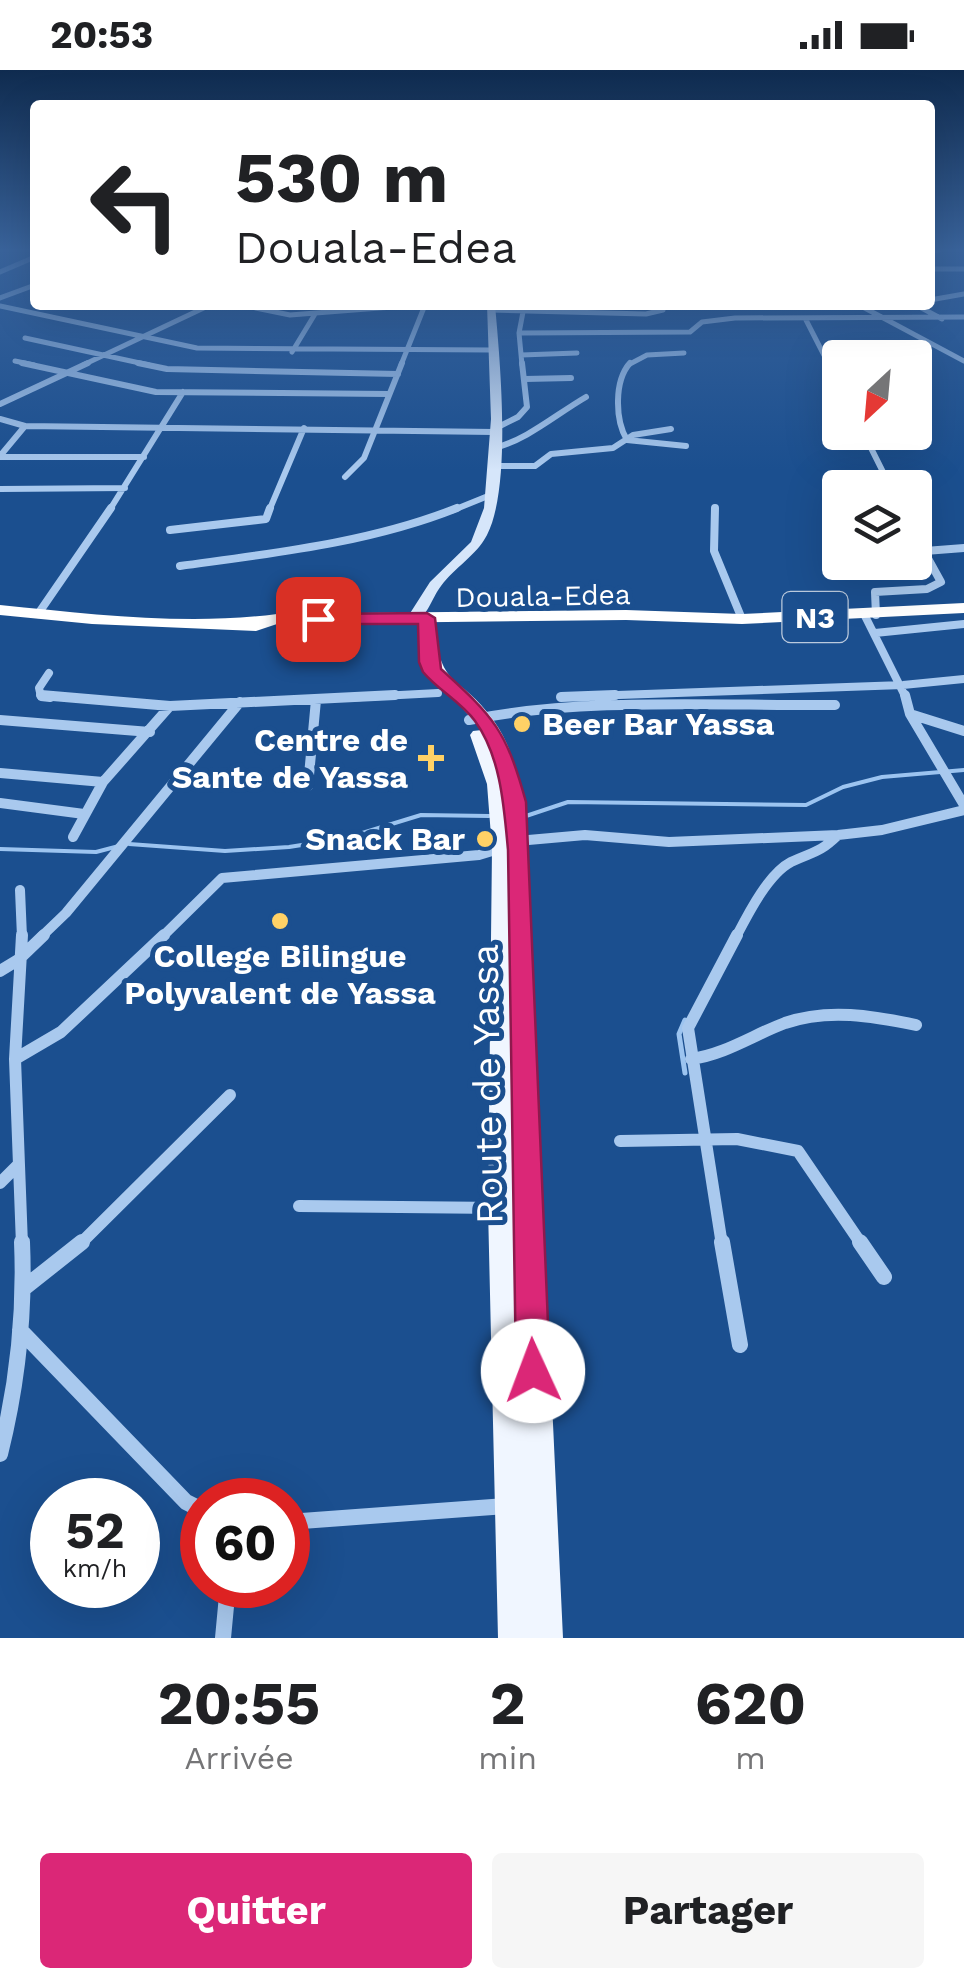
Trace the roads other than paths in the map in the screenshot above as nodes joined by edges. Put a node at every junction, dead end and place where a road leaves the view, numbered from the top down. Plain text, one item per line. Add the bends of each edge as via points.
1 (85, 323) edge
2 (171, 323) edge
3 (309, 323) edge
4 (416, 323) edge
5 (491, 323) edge
6 (520, 323) edge
7 (612, 323) edge
8 (703, 323) edge
9 (808, 323) edge
10 (898, 323) edge
11 (612, 332) junction
12 (518, 333) junction
13 (141, 337) junction
14 (24, 338) dead end
15 (492, 350) junction
16 (406, 351) junction
17 (292, 352) junction
18 (822, 352) edge
19 (577, 353) dead end
20 (684, 353) dead end
21 (521, 355) junction
22 (103, 356) junction
23 (15, 361) dead end
24 (964, 361) edge
25 (64, 374) junction
26 (398, 374) junction
27 (571, 378) dead end
28 (525, 379) junction
29 (182, 392) junction
30 (389, 394) junction
31 (586, 397) dead end
32 (0, 404) edge
33 (0, 419) edge
34 (26, 426) junction
35 (162, 427) junction
36 (304, 428) junction
37 (374, 428) junction
38 (671, 428) dead end
39 (494, 431) junction
40 (627, 440) junction
41 (686, 446) dead end
42 (494, 448) junction
43 (144, 456) junction
44 (0, 457) edge
45 (495, 466) junction
46 (345, 477) dead end
47 (125, 488) junction
48 (0, 489) edge
49 (493, 494) junction
50 (715, 508) dead end
51 (170, 530) dead end
52 (964, 548) edge
53 (932, 551) edge
54 (932, 565) edge
55 (180, 566) dead end
56 (964, 608) edge
57 (0, 610) edge
58 (38, 614) junction
59 (742, 619) junction
60 (421, 620) junction
61 (872, 621) junction
62 (964, 624) edge
63 (48, 672) dead end
64 (964, 679) edge
65 (903, 685) junction
66 (438, 693) junction
67 (562, 696) dead end
68 (316, 700) junction
69 (240, 702) junction
70 (835, 704) dead end
71 (170, 706) junction
72 (910, 714) junction
73 (475, 718) junction
74 (0, 720) edge
75 (150, 732) junction
76 (964, 732) edge
77 (0, 773) edge
78 (103, 782) junction
79 (308, 786) dead end
80 (0, 803) edge
81 (964, 808) edge
82 (84, 814) junction
83 (838, 836) junction
84 (73, 837) dead end
85 (510, 844) junction
86 (20, 890) dead end
87 (18, 960) junction
88 (0, 971) edge
89 (916, 1026) dead end
90 (691, 1059) junction
91 (15, 1060) junction
92 (230, 1095) dead end
93 (514, 1139) junction
94 (620, 1141) dead end
95 (705, 1141) junction
96 (18, 1165) junction
97 (0, 1183) edge
98 (299, 1206) dead end
99 (502, 1208) junction
100 (884, 1276) dead end
101 (24, 1288) junction
102 (20, 1330) junction
103 (740, 1345) dead end
104 (0, 1454) edge
105 (180, 1496) edge
106 (512, 1506) junction
107 (310, 1520) edge
108 (226, 1608) edge
109 (224, 1638) edge
110 (516, 1638) edge
111 (545, 1638) edge

1 - 13 street
2 - 13 street
3 - 17 street
4 - 16 street
5 - 15 main road
6 - 12 street
7 - 11 street
8 - 11 street via 690,332
9 - 18 street
10 - 24 street
11 - 12 street
12 - 21 street
13 - 17 street via 196,348
13 - 22 street
14 - 22 street
15 - 16 street
15 - 39 main road
16 - 17 street
16 - 26 street
19 - 21 street
20 - 40 street via 644,356 622,375 618,412
21 - 28 street
22 - 25 street
22 - 26 street via 189,371
23 - 25 street
25 - 29 street
25 - 32 street
26 - 30 street
27 - 28 street
28 - 39 street via 525,412
29 - 30 street
29 - 35 street
30 - 37 street
31 - 42 street via 532,428 522,441
33 - 34 street
34 - 35 street
34 - 44 street
35 - 36 street
35 - 43 street
36 - 37 street
36 - 51 street via 266,520
37 - 39 street
37 - 46 street via 364,458
38 - 40 street
39 - 42 main road
40 - 41 street
40 - 45 street via 613,448 551,454 535,466
42 - 45 main road
43 - 44 street
43 - 47 street
45 - 49 main road
47 - 48 street
47 - 58 street
49 - 55 street via 420,523 316,548
49 - 60 main road via 484,530 436,583
50 - 59 street via 710,523 716,560
52 - 53 street
54 - 61 street via 941,582 874,592
56 - 61 highway, Douala-Edea / N3
57 - 58 highway, Douala-Edea / N3
58 - 60 highway, Douala-Edea / N3 via 275,628
59 - 60 highway, Douala-Edea / N3
59 - 61 highway, Douala-Edea / N3
60 - 66 main road, Route de Yassa via 415,665
60 - 73 main road, Route de Yassa via 433,672
61 - 62 street
61 - 65 street
63 - 71 street via 38,688 41,697
64 - 65 street
65 - 67 street
65 - 72 street
66 - 68 street
66 - 73 main road, Route de Yassa
68 - 69 street
68 - 79 street
69 - 71 street
69 - 87 street via 66,913
70 - 73 street via 578,708
71 - 75 street
72 - 76 street
72 - 81 street
73 - 85 main road, Route de Yassa
74 - 75 street
75 - 78 street
77 - 78 street
78 - 82 street
80 - 82 street
81 - 83 street
82 - 84 street
83 - 85 street via 669,842 585,835
83 - 90 street via 818,854 777,873 691,1018
85 - 91 street via 480,854 222,878 93,1005
85 - 93 main road, Route de Yassa
86 - 87 street
87 - 88 street
87 - 91 street
89 - 90 street via 823,1013 718,1056
90 - 95 street
91 - 96 street
92 - 101 street via 89,1236
93 - 99 main road, Route de Yassa
93 - 111 main road, Route de Yassa
94 - 95 street
95 - 100 street via 785,1144 798,1151
95 - 103 street
96 - 97 street
96 - 101 street
98 - 99 street
99 - 106 main road, Route de Yassa
101 - 102 street
102 - 104 street
102 - 105 street
106 - 107 street
106 - 110 main road, Route de Yassa
108 - 109 street

